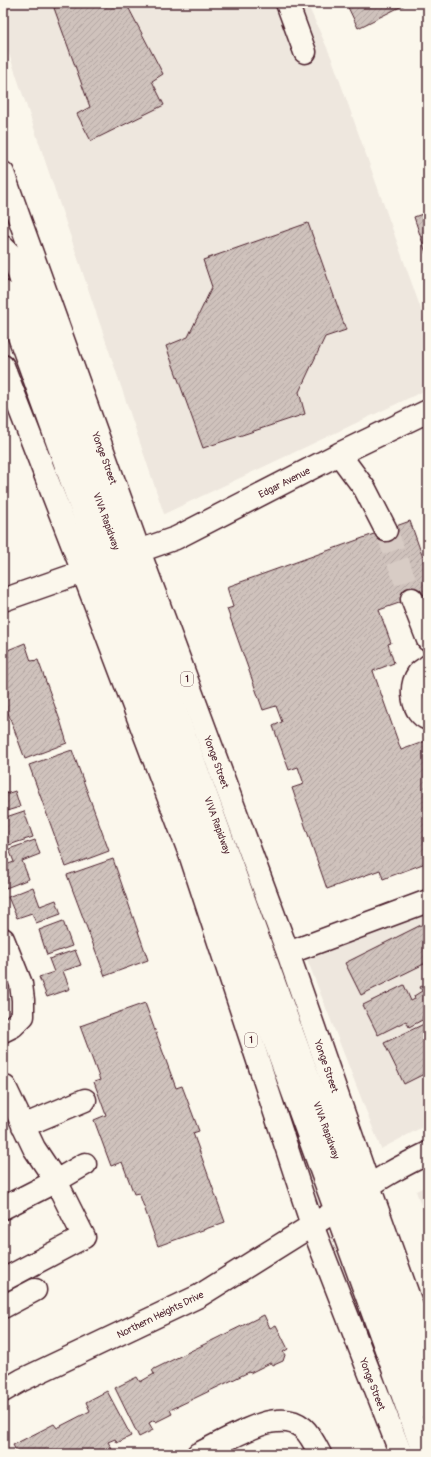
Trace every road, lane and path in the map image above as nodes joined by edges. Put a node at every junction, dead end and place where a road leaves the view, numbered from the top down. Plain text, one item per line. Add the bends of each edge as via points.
1 (287, 3) edge
2 (305, 52) dead end
3 (3, 173) edge
4 (3, 247) edge
5 (3, 292) edge
6 (3, 366) edge
7 (428, 411) edge
8 (339, 454) junction
9 (386, 530) tunnel mouth
10 (139, 551) junction
11 (84, 572) junction
12 (412, 599) tunnel mouth
13 (3, 600) edge
14 (428, 640) edge
15 (428, 666) edge
16 (428, 719) edge
17 (428, 901) edge
18 (3, 940) edge
19 (288, 953) junction
20 (3, 1031) edge
21 (5, 1087) dead end
22 (85, 1100) dead end
23 (23, 1126) junction
24 (428, 1153) edge
25 (85, 1164) dead end
26 (56, 1181) junction
27 (369, 1186) junction
28 (344, 1205) junction
29 (3, 1208) edge
30 (312, 1225) junction
31 (3, 1276) edge
32 (35, 1290) dead end
33 (3, 1307) edge
34 (428, 1351) edge
35 (3, 1391) edge
36 (428, 1407) edge
37 (198, 1454) edge
38 (320, 1454) edge
39 (401, 1454) edge
40 (424, 1454) edge

1 - 2 main road
3 - 10 main road, Yonge Street / 1
4 - 28 main road, VIVA Rapidway via 13,257
5 - 28 main road, VIVA Rapidway
6 - 11 main road, Yonge Street / 1
7 - 8 main road, Edgar Avenue
8 - 9 main road via 365,489
8 - 10 main road, Edgar Avenue via 176,538
10 - 19 main road, Yonge Street / 1
11 - 13 main road
11 - 30 main road, Yonge Street / 1 via 190,854
12 - 14 main road
15 - 16 main road via 418,674 412,689 415,706
17 - 19 main road
18 - 20 main road via 21,984 23,1000 23,1016
19 - 27 main road, Yonge Street / 1
21 - 23 main road
22 - 23 main road
23 - 26 main road
24 - 27 main road, Northern Heights Drive
25 - 26 main road
26 - 29 main road
26 - 31 main road via 84,1237 4,1279
27 - 28 main road, Northern Heights Drive
27 - 34 main road, Yonge Street / 1
28 - 30 main road, Northern Heights Drive
28 - 36 main road, VIVA Rapidway
28 - 40 main road, VIVA Rapidway
30 - 35 main road, Northern Heights Drive via 199,1296
30 - 39 main road, Yonge Street / 1
32 - 33 main road
37 - 38 main road via 251,1428 276,1420 290,1421 304,1428

